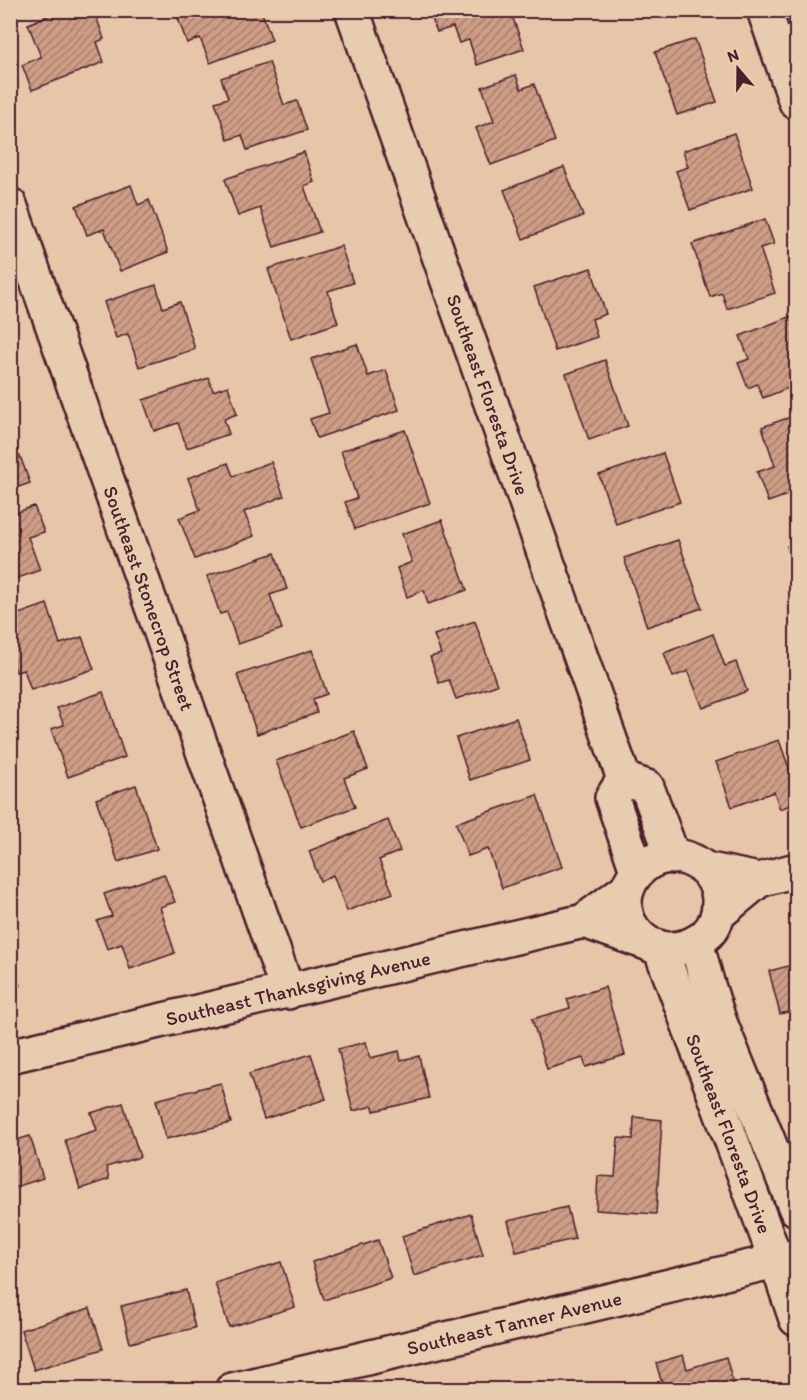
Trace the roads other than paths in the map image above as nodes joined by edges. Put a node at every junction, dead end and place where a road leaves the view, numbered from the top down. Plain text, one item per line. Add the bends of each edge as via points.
1 (352, 10) edge
2 (764, 10) edge
3 (796, 102) edge
4 (10, 205) edge
5 (624, 779) junction
6 (673, 856) junction
7 (705, 869) junction
8 (796, 870) edge
9 (759, 879) junction
10 (633, 880) junction
11 (718, 914) junction
12 (584, 921) junction
13 (696, 942) junction
14 (655, 946) junction
15 (288, 992) junction
16 (10, 1056) edge
17 (796, 1209) edge
18 (786, 1258) edge
19 (796, 1319) edge
20 (232, 1389) edge

1 - 5 street, Southeast Floresta Drive
2 - 3 street
4 - 15 street, Southeast Stonecrop Street
5 - 6 street via 647,787
5 - 10 street via 612,798
6 - 7 street via 694,861
6 - 10 street via 643,866
7 - 9 street
7 - 11 street via 718,892
8 - 9 street
9 - 11 street
10 - 12 street, Southeast Thanksgiving Avenue
10 - 14 street via 625,901 627,914 640,937
11 - 13 street via 711,930
12 - 14 street
12 - 15 street, Southeast Thanksgiving Avenue
13 - 14 street via 677,949
13 - 17 street, Southeast Floresta Drive via 719,1020
14 - 18 street, Southeast Floresta Drive
15 - 16 street, Southeast Thanksgiving Avenue
18 - 19 street, Southeast Floresta Drive
18 - 20 street, Southeast Tanner Avenue

